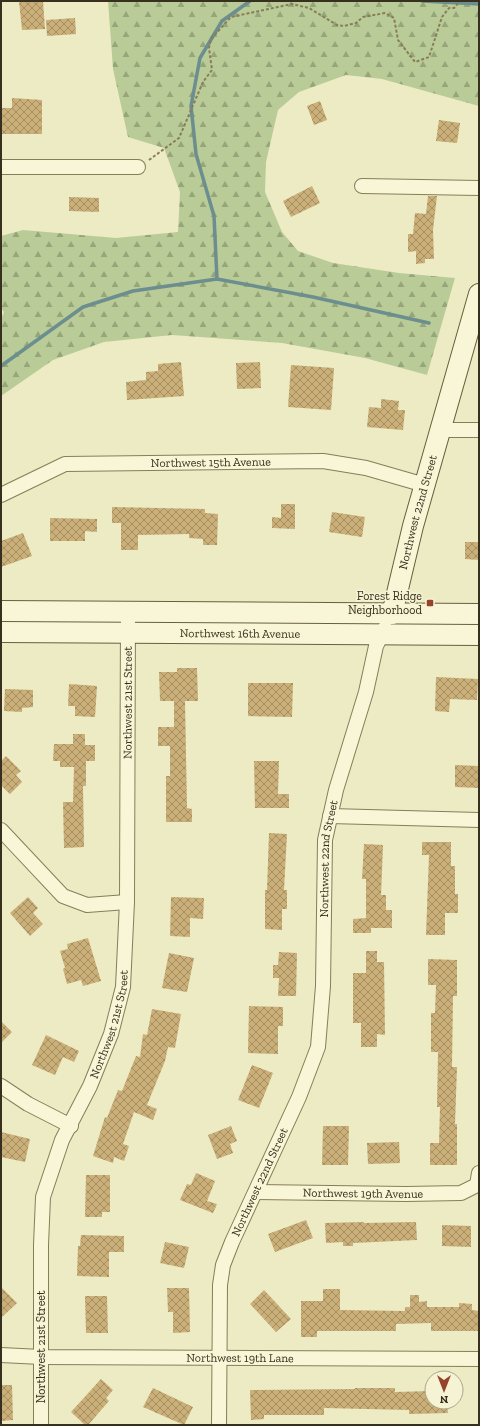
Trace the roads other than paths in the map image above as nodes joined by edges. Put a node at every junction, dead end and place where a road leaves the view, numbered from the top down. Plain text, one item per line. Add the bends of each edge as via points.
1 (1, 167) edge
2 (138, 167) road end
3 (362, 186) dead end
4 (479, 188) edge
5 (479, 294) edge
6 (440, 430) junction
7 (479, 430) edge
8 (425, 485) junction
9 (1, 496) edge
10 (1, 611) edge
11 (128, 612) junction
12 (392, 614) junction
13 (479, 614) edge
14 (1, 632) edge
15 (128, 633) junction
16 (382, 634) junction
17 (479, 635) edge
18 (330, 816) junction
19 (479, 820) edge
20 (1, 830) edge
21 (127, 902) junction
22 (1, 1086) edge
23 (71, 1126) junction
24 (479, 1173) edge
25 (256, 1192) junction
26 (1, 1355) edge
27 (41, 1357) junction
28 (219, 1357) junction
29 (479, 1359) edge
30 (41, 1425) edge
31 (219, 1425) edge

1 - 2 street
3 - 4 street
5 - 6 main road, Northwest 22nd Street
6 - 7 street
6 - 8 main road, Northwest 22nd Street
8 - 9 street, Northwest 15th Avenue via 366,468 323,462 65,464
8 - 12 main road, Northwest 22nd Street
10 - 11 main road, Northwest 16th Avenue
11 - 12 main road, Northwest 16th Avenue
11 - 15 street, Northwest 21st Street
12 - 13 main road, Northwest 16th Avenue
12 - 16 street, Northwest 22nd Street
14 - 15 main road, Northwest 16th Avenue
15 - 16 main road, Northwest 16th Avenue
15 - 21 street, Northwest 21st Street
16 - 17 main road, Northwest 16th Avenue
16 - 18 street, Northwest 22nd Street via 376,646 366,692
18 - 19 street
18 - 25 street, Northwest 22nd Street via 325,840 324,986 318,1047 299,1097
20 - 21 street via 63,896 87,905
21 - 23 street, Northwest 21st Street via 126,946 120,1000 111,1034
22 - 23 street via 28,1104
23 - 27 street, Northwest 21st Street via 62,1140 43,1198 40,1245
24 - 25 street, Northwest 19th Avenue via 478,1185 460,1193
25 - 28 street, Northwest 22nd Street via 223,1265
26 - 27 street, Northwest 19th Lane
27 - 28 street, Northwest 19th Lane
27 - 30 street, Northwest 21st Street
28 - 29 street, Northwest 19th Lane
28 - 31 street, Northwest 22nd Street

